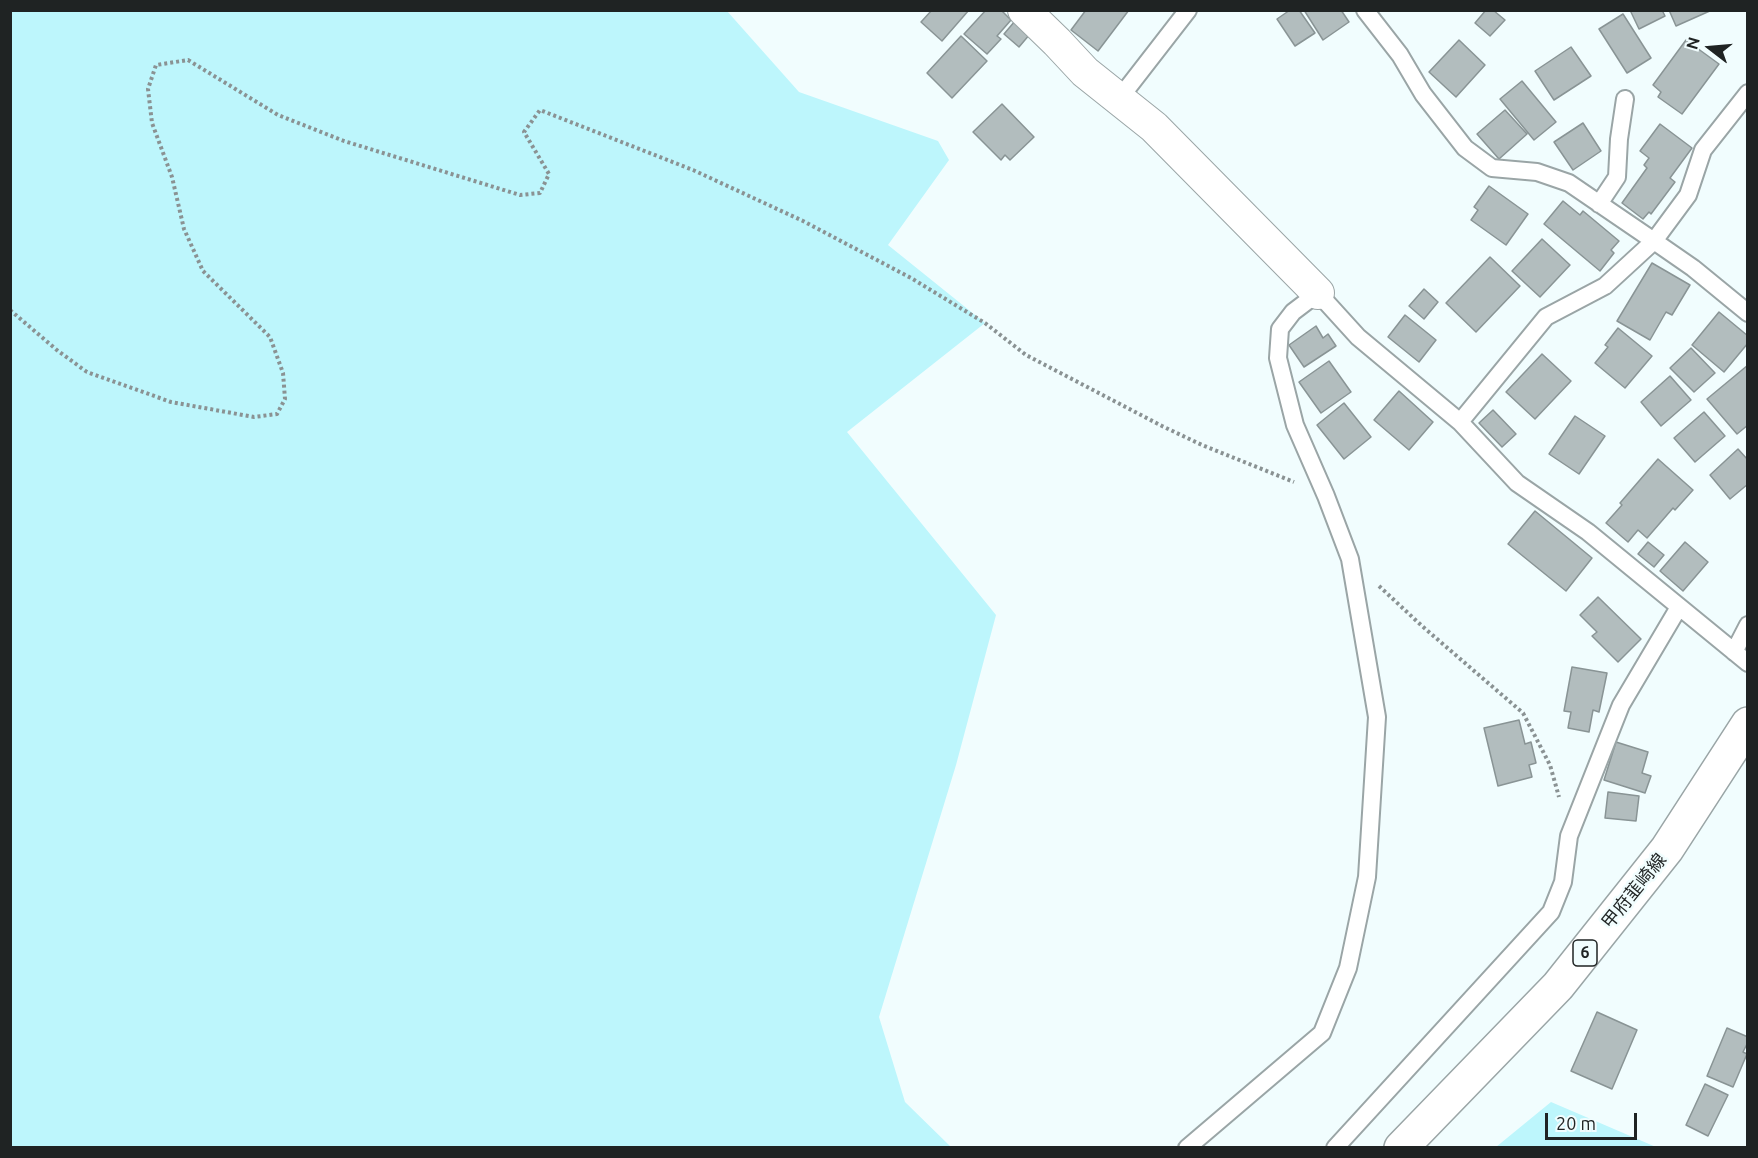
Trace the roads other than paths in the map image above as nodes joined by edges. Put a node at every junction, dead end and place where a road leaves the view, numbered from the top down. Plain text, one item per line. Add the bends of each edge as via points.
1 (1024, 10) edge
2 (1188, 10) edge
3 (1365, 10) edge
4 (1748, 93) edge
5 (1119, 99) junction
6 (1626, 99) dead end
7 (1599, 204) junction
8 (1654, 241) junction
9 (1318, 293) junction
10 (1748, 314) edge
11 (1460, 422) junction
12 (1679, 607) junction
13 (1748, 626) edge
14 (1734, 652) junction
15 (1748, 663) edge
16 (1744, 730) edge
17 (1187, 1148) edge
18 (1335, 1148) edge
19 (1401, 1148) edge

1 - 5 street via 1085,72
2 - 5 lane
3 - 7 lane via 1465,148 1492,168 1537,172 1569,183
4 - 8 lane via 1703,150 1688,195
5 - 9 street via 1154,127
6 - 7 lane via 1617,177
7 - 8 lane
8 - 10 lane
8 - 11 lane via 1605,286 1546,317
9 - 11 lane via 1358,337
9 - 17 lane via 1280,328 1278,358 1295,425 1350,559 1377,717 1366,877 1348,968 1322,1034
11 - 12 lane via 1516,483 1588,532
12 - 14 lane
12 - 18 lane via 1621,705 1569,836 1563,882 1551,912
13 - 14 lane
14 - 15 lane
16 - 19 main road, 甲府韮崎線 / 6 via 1667,849 1558,986

